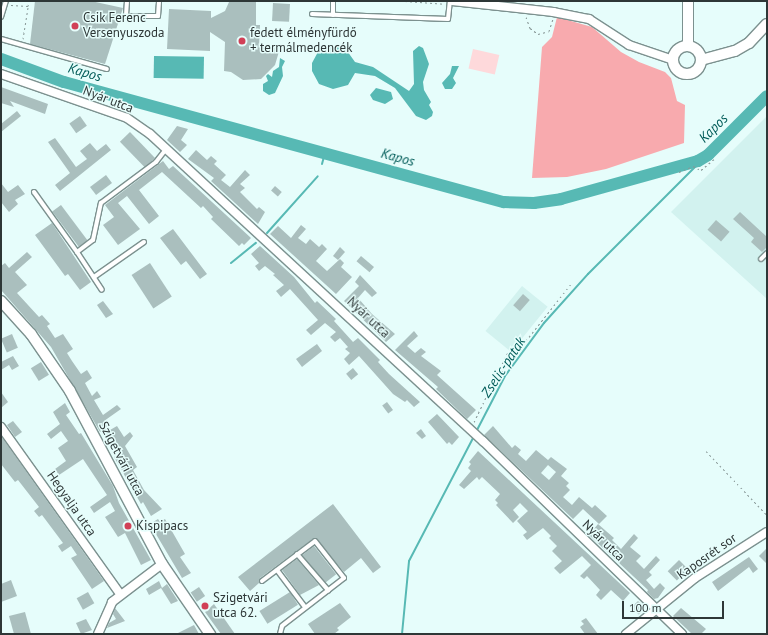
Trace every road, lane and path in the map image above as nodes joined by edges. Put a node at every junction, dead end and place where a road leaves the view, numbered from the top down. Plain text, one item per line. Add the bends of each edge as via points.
1 (29, 1) edge
2 (127, 1) edge
3 (159, 1) edge
4 (332, 1) edge
5 (405, 1) edge
6 (688, 1) edge
7 (451, 2) edge
8 (5, 3) edge
9 (28, 6) junction
10 (553, 12) junction
11 (312, 14) dead end
12 (333, 14) junction
13 (520, 14) dead end
14 (1, 17) edge
15 (767, 24) edge
16 (1, 39) edge
17 (22, 45) junction
18 (691, 45) junction
19 (703, 57) junction
20 (673, 60) junction
21 (107, 69) dead end
22 (1, 74) edge
23 (166, 149) junction
24 (714, 160) dead end
25 (679, 172) dead end
26 (34, 192) dead end
27 (144, 242) dead end
28 (77, 252) junction
29 (767, 253) edge
30 (761, 259) dead end
31 (94, 277) junction
32 (572, 284) dead end
33 (102, 290) dead end
34 (1, 301) edge
35 (509, 350) dead end
36 (498, 376) junction
37 (1, 427) edge
38 (472, 431) junction
39 (706, 451) dead end
40 (767, 515) edge
41 (767, 532) edge
42 (297, 554) junction
43 (162, 564) junction
44 (277, 570) junction
45 (262, 581) dead end
46 (328, 590) junction
47 (121, 595) junction
48 (305, 607) junction
49 (657, 611) junction
50 (98, 634) edge
51 (210, 634) edge
52 (280, 634) edge
53 (626, 634) edge
54 (682, 634) edge

1 - 9 path
2 - 3 lane via 126,16 158,16
4 - 12 lane
5 - 7 path
6 - 18 street
7 - 10 street
7 - 12 lane via 448,19
8 - 9 path
8 - 14 lane
9 - 17 path
10 - 13 path via 552,28 544,34 533,32 527,17
10 - 20 street via 589,19 629,45
11 - 12 lane
15 - 19 street via 749,43 735,52
16 - 17 lane
17 - 21 lane
18 - 19 path
18 - 19 street
18 - 20 street via 679,49
19 - 20 street via 696,71 688,74 679,72
22 - 23 street, Nyár utca via 127,118
23 - 28 lane via 156,162 101,203 93,240
23 - 38 street, Nyár utca
24 - 25 path via 700,169 693,166
26 - 28 lane
27 - 31 lane
28 - 31 lane
29 - 30 lane
31 - 33 lane
32 - 36 path
34 - 43 street, Szigetvári utca via 31,334 70,391
35 - 36 path
36 - 38 path
37 - 47 street, Hegyalja utca
38 - 49 street, Nyár utca
39 - 40 path
41 - 49 street, Kaposrét sor via 695,578
42 - 44 lane
42 - 46 lane
42 - 46 lane via 315,541 344,578
43 - 47 street
43 - 51 street, Szigetvári utca
44 - 45 lane
44 - 48 lane
46 - 48 lane
47 - 50 street via 106,610
48 - 52 lane via 282,626
49 - 53 street, Kaposrét sor
49 - 54 street, Nyár utca

